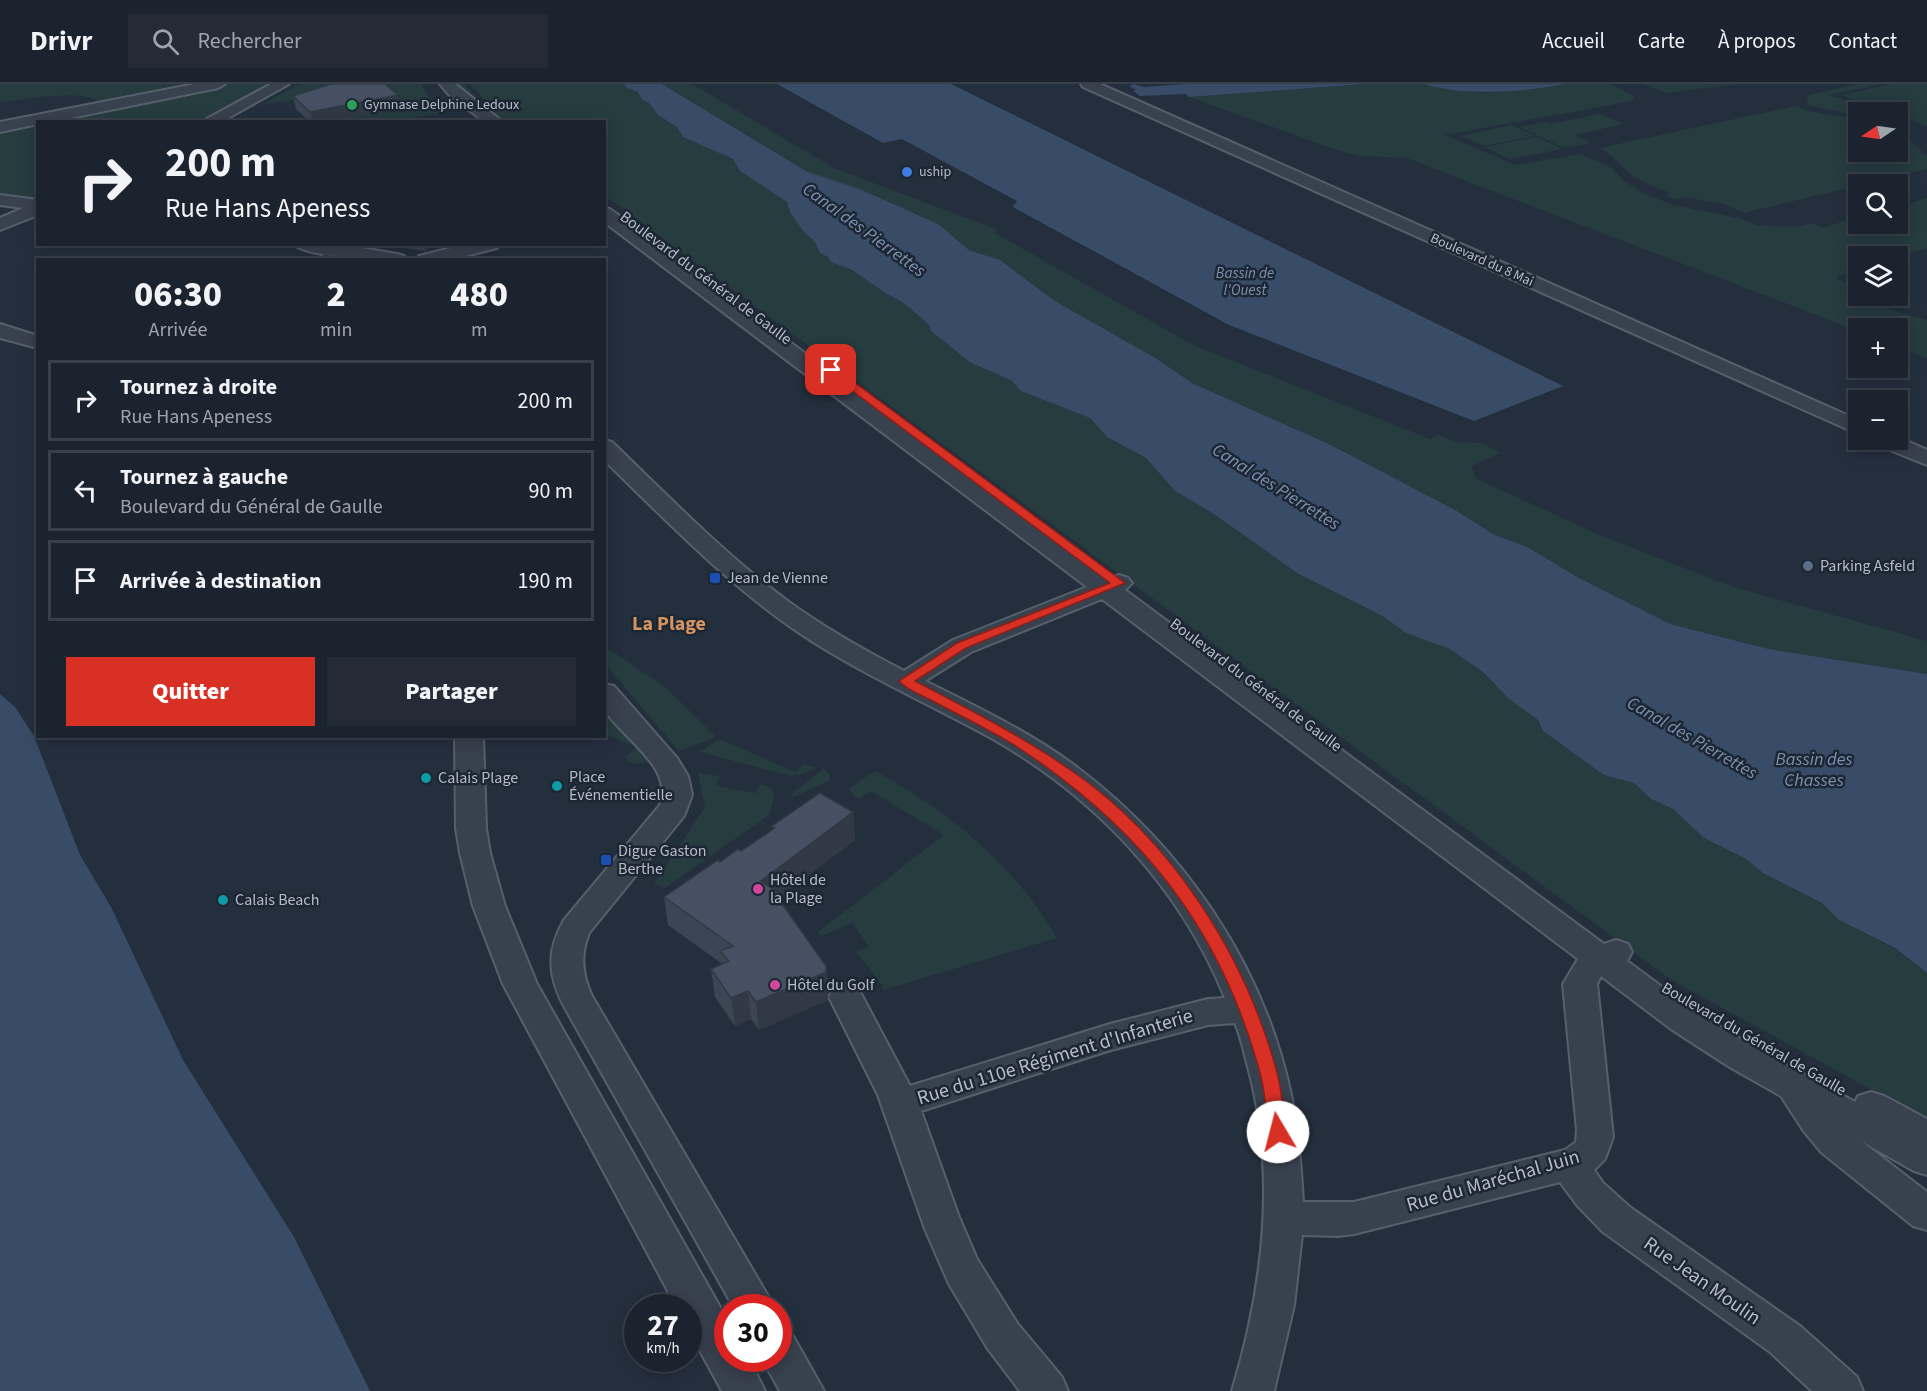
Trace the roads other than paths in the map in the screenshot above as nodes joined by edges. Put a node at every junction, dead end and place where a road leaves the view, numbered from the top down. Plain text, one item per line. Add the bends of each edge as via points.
1 (282, 84) edge
2 (1088, 84) edge
3 (224, 85) edge
4 (451, 88) edge
5 (1100, 88) edge
6 (46, 120) edge
7 (58, 120) edge
8 (212, 120) edge
9 (480, 120) edge
10 (493, 120) edge
11 (36, 122) edge
12 (36, 124) edge
13 (0, 129) edge
14 (0, 200) edge
15 (36, 207) edge
16 (36, 208) edge
17 (609, 213) edge
18 (0, 225) edge
19 (316, 246) edge
20 (483, 246) edge
21 (385, 258) edge
22 (434, 258) edge
23 (0, 330) edge
24 (36, 342) edge
25 (0, 350) edge
26 (36, 361) edge
27 (1848, 424) edge
28 (606, 449) edge
29 (1908, 450) edge
30 (1927, 458) edge
31 (1113, 586) junction
32 (906, 681) junction
33 (606, 694) edge
34 (469, 738) edge
35 (1608, 956) junction
36 (846, 997) dead end
37 (1248, 1009) junction
38 (1793, 1085) junction
39 (899, 1104) junction
40 (1927, 1137) edge
41 (1927, 1160) edge
42 (1569, 1164) junction
43 (1927, 1214) edge
44 (1284, 1218) junction
45 (747, 1294) edge
46 (792, 1372) edge
47 (744, 1391) edge
48 (803, 1391) edge
49 (1047, 1391) edge
50 (1253, 1391) edge
51 (1842, 1391) edge

1 - 8 street
2 - 5 street, Boulevard du 8 Mai
3 - 6 street
3 - 7 street
4 - 9 street via 463,106
4 - 10 street
5 - 27 street, Boulevard du 8 Mai
11 - 13 street
12 - 13 street
14 - 15 street
16 - 18 street
17 - 31 street, Boulevard du Général de Gaulle
19 - 21 street
20 - 22 street
23 - 24 street
25 - 26 street
28 - 32 street via 763,594 825,637
29 - 30 street
31 - 32 street via 962,646
31 - 35 street, Boulevard du Général de Gaulle
32 - 37 street via 1040,755 1092,793 1133,831 1194,906 1220,948
33 - 45 street via 668,767 677,785 677,800 574,928 566,948 565,968 577,999
34 - 47 street via 475,853 489,906 520,984
35 - 38 street, Boulevard du Général de Gaulle via 1699,1031
35 - 40 street, Boulevard du Général de Gaulle
35 - 42 street, Rue du Maréchal Juin via 1583,975 1579,993 1595,1140 1588,1156
36 - 39 street, Rue du 110e Régiment d'Infanterie
37 - 39 street, Rue du 110e Régiment d'Infanterie via 1208,1012 1110,1037
37 - 44 street via 1268,1070 1275,1110
38 - 41 street, Boulevard du Général de Gaulle
38 - 43 street, Boulevard du Général de Gaulle via 1834,1141
39 - 49 street, Rue du 110e Régiment d'Infanterie via 960,1264 1014,1352
42 - 44 street, Rue du Maréchal Juin via 1354,1218
42 - 51 street, Rue Jean Moulin via 1590,1194 1617,1220 1785,1339
44 - 50 street via 1276,1288
46 - 48 street

